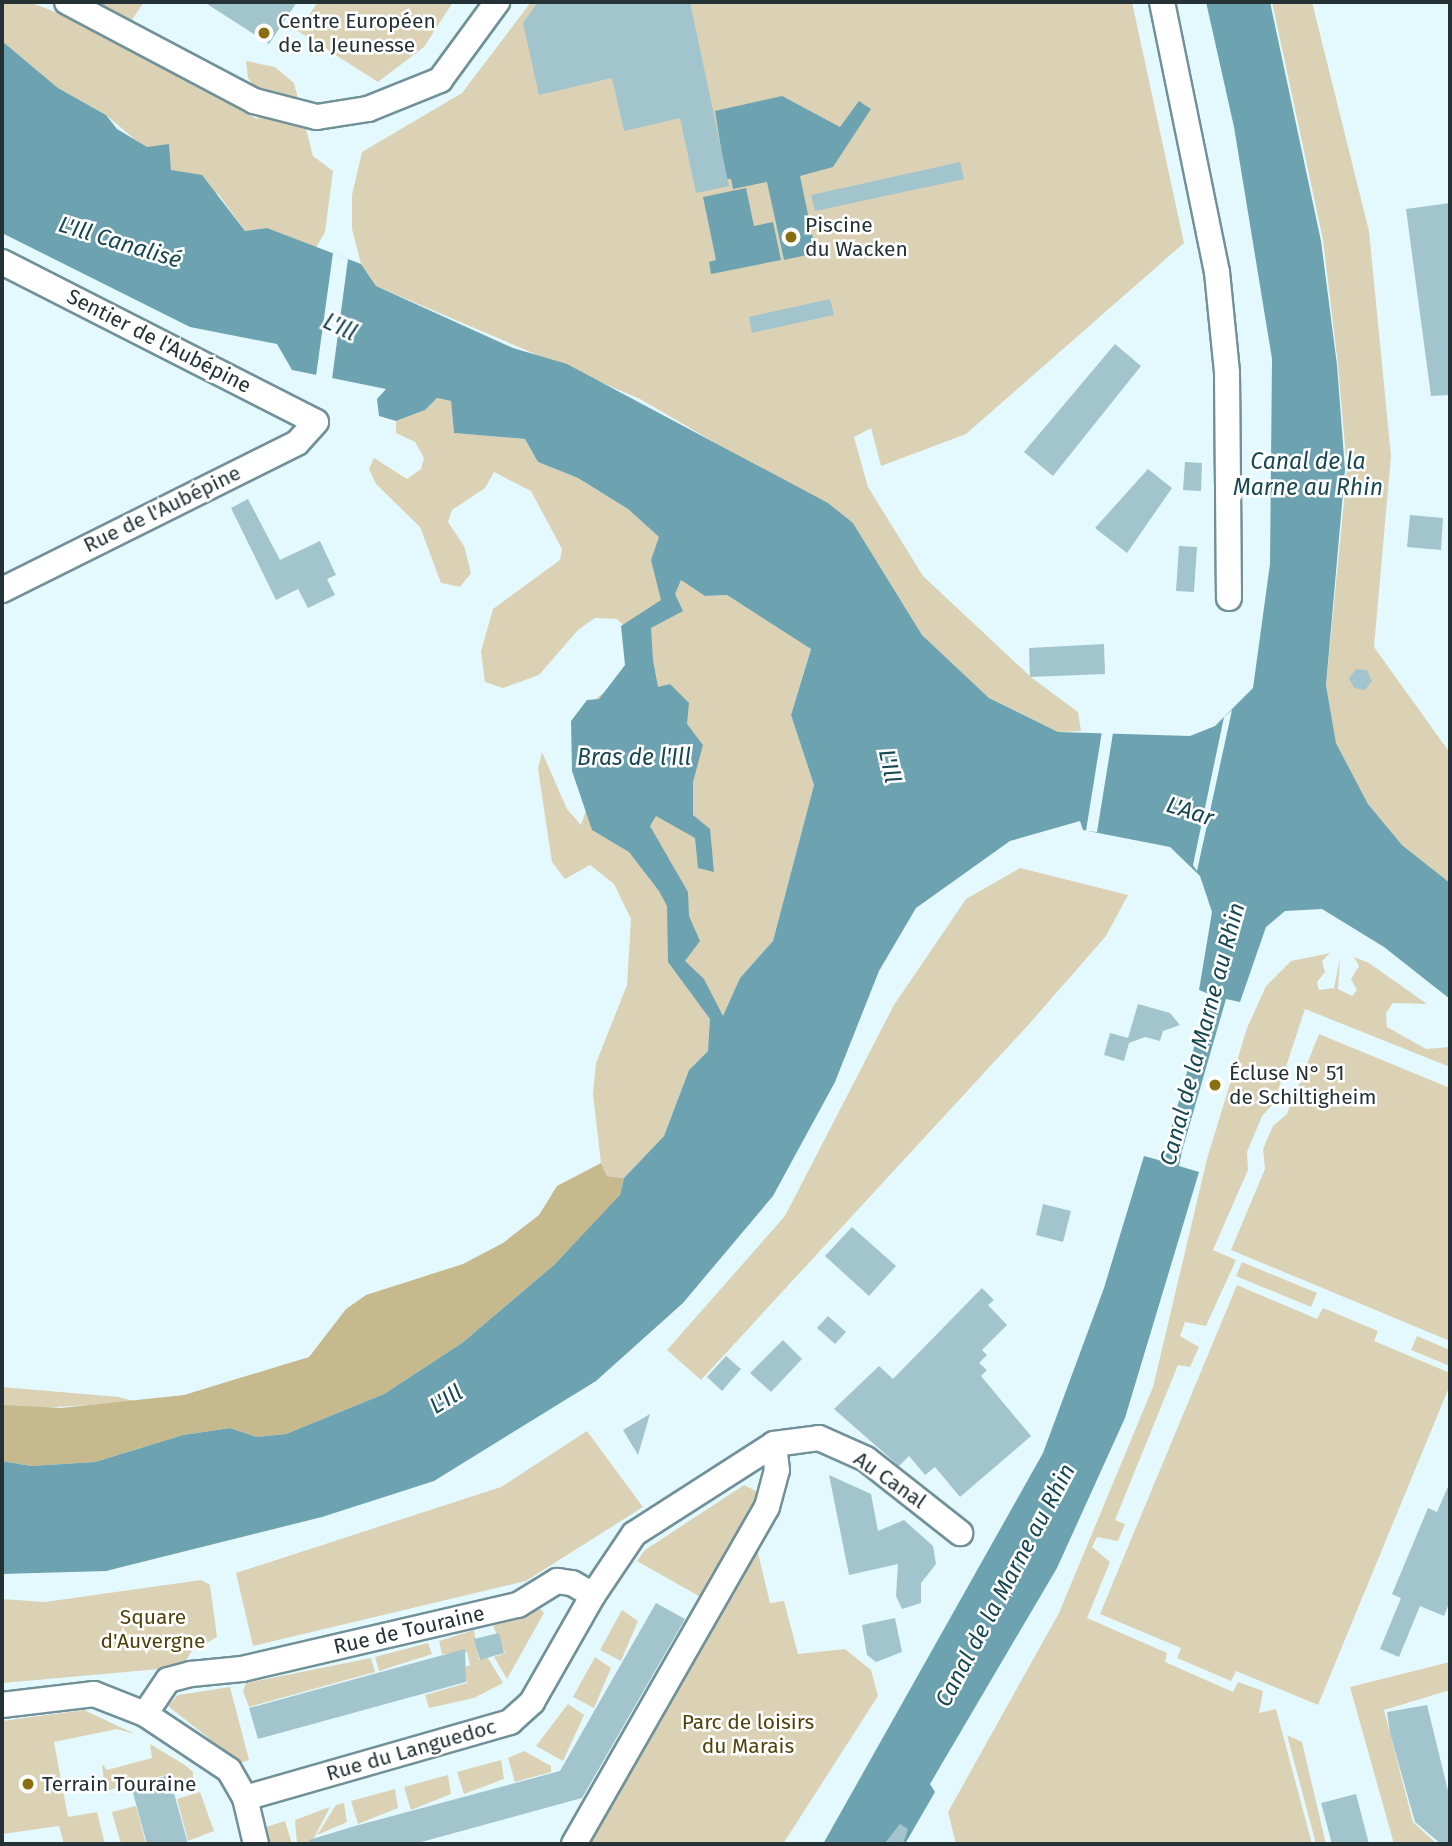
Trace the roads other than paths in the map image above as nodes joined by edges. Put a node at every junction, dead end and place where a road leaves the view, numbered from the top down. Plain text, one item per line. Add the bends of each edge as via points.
1 (67, 2) edge
2 (497, 2) edge
3 (1162, 2) edge
4 (2, 262) edge
5 (316, 422) joint
6 (2, 590) edge
7 (1229, 598) dead end
8 (774, 1444) junction
9 (960, 1533) dead end
10 (593, 1595) junction
11 (2, 1706) edge
12 (145, 1714) junction
13 (245, 1798) junction
14 (256, 1844) edge
15 (575, 1844) edge

1 - 2 street via 254,101 317,117 368,109 440,80
3 - 7 street via 1217,272 1227,387
4 - 5 street, Sentier de l'Aubépine
5 - 6 street, Rue de l'Aubépine via 297,443
8 - 9 street, Au Canal via 819,1438 866,1459
8 - 10 street via 634,1534
8 - 15 street via 778,1470 767,1507
10 - 12 street, Rue de Touraine via 572,1583 557,1581 518,1605 242,1669 168,1680
10 - 13 street, Rue du Languedoc via 532,1702 510,1722
11 - 12 street via 94,1694
12 - 13 street via 229,1770
13 - 14 street

